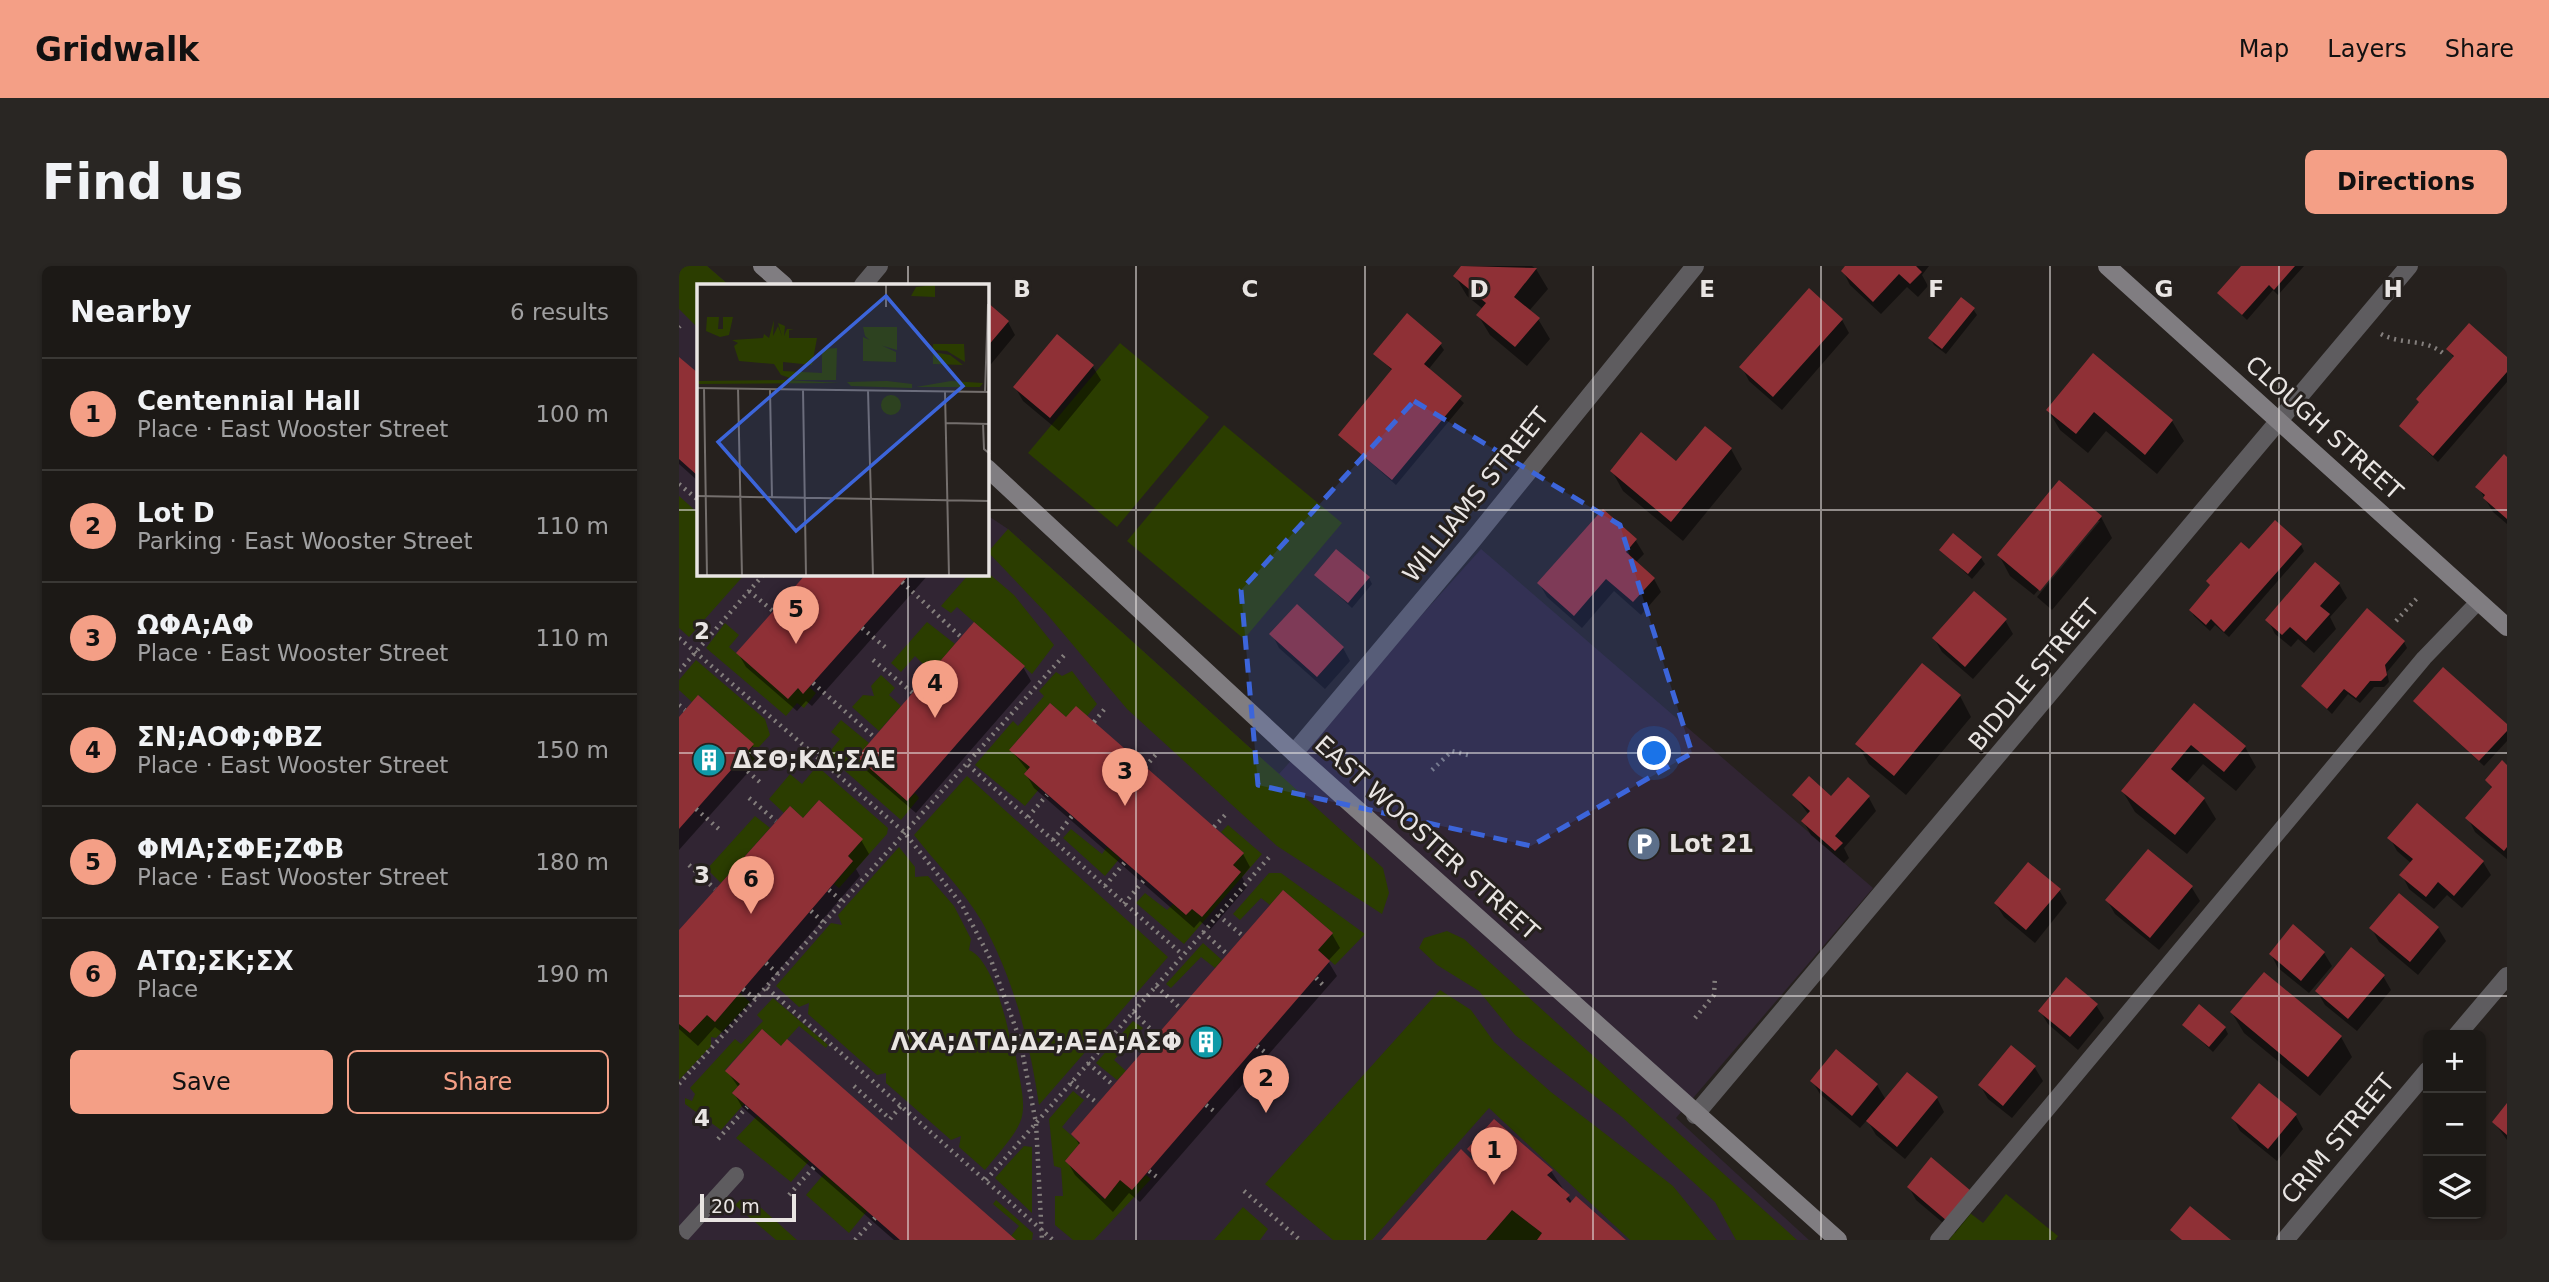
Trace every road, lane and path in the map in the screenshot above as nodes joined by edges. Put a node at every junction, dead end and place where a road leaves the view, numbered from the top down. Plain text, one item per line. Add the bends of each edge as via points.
1 (762, 266) edge
2 (879, 266) edge
3 (1695, 266) edge
4 (2107, 266) edge
5 (2409, 266) edge
6 (783, 284) edge
7 (864, 284) edge
8 (2364, 320) junction
9 (2446, 356) dead end
10 (2280, 422) junction
11 (989, 470) edge
12 (679, 484) edge
13 (697, 499) edge
14 (762, 576) edge
15 (902, 582) dead end
16 (749, 591) junction
17 (2419, 596) dead end
18 (2479, 601) junction
19 (773, 611) dead end
20 (2396, 621) dead end
21 (2507, 627) edge
22 (862, 628) dead end
23 (961, 637) dead end
24 (679, 638) edge
25 (885, 647) dead end
26 (1067, 652) dead end
27 (695, 653) junction
28 (873, 660) dead end
29 (679, 671) edge
30 (813, 683) dead end
31 (913, 693) dead end
32 (679, 705) edge
33 (1107, 706) dead end
34 (685, 710) dead end
35 (1094, 722) dead end
36 (874, 737) dead end
37 (1158, 752) dead end
38 (1294, 753) junction
39 (1468, 755) dead end
40 (737, 762) dead end
41 (968, 765) junction
42 (1145, 767) dead end
43 (1432, 770) dead end
44 (762, 784) dead end
45 (1048, 795) dead end
46 (749, 798) dead end
47 (696, 809) dead end
48 (1226, 814) dead end
49 (1072, 816) dead end
50 (1028, 817) junction
51 (776, 821) dead end
52 (1214, 827) dead end
53 (720, 830) dead end
54 (904, 832) junction
55 (1053, 840) junction
56 (1271, 855) dead end
57 (1125, 862) dead end
58 (689, 865) dead end
59 (1145, 880) dead end
60 (1105, 886) junction
61 (716, 890) dead end
62 (829, 890) dead end
63 (843, 902) junction
64 (1125, 904) junction
65 (811, 911) dead end
66 (1218, 915) junction
67 (824, 923) junction
68 (1203, 932) junction
69 (1243, 936) dead end
70 (1227, 954) dead end
71 (1183, 955) junction
72 (766, 963) dead end
73 (779, 975) junction
74 (1715, 976) dead end
75 (2507, 976) edge
76 (1316, 978) dead end
77 (1156, 986) junction
78 (1324, 986) dead end
79 (767, 988) junction
80 (743, 989) dead end
81 (757, 1000) junction
82 (1180, 1008) dead end
83 (1133, 1012) junction
84 (1695, 1018) dead end
85 (2461, 1030) edge
86 (1157, 1035) dead end
87 (1257, 1046) dead end
88 (1266, 1053) dead end
89 (1088, 1063) junction
90 (2423, 1076) edge
91 (1071, 1082) junction
92 (679, 1084) edge
93 (1113, 1085) dead end
94 (854, 1086) dead end
95 (1097, 1104) dead end
96 (1206, 1105) dead end
97 (901, 1106) junction
98 (747, 1107) dead end
99 (1215, 1112) dead end
100 (1695, 1115) junction
101 (1036, 1123) junction
102 (718, 1139) dead end
103 (815, 1166) dead end
104 (1149, 1171) dead end
105 (736, 1175) dead end
106 (1157, 1177) dead end
107 (986, 1180) junction
108 (1244, 1191) dead end
109 (789, 1195) dead end
110 (875, 1218) dead end
111 (1044, 1231) junction
112 (679, 1238) edge
113 (855, 1240) edge
114 (1042, 1240) edge
115 (1053, 1240) edge
116 (1300, 1240) edge
117 (1838, 1240) edge
118 (1938, 1240) edge
119 (2285, 1240) edge

1 - 6 main road
2 - 7 street
3 - 38 street, WILLIAMS STREET
4 - 10 main road, CLOUGH STREET
5 - 8 street, BIDDLE STREET
8 - 9 path via 2390,338 2423,341
8 - 10 street, BIDDLE STREET
10 - 18 main road, CLOUGH STREET
10 - 100 street, BIDDLE STREET
11 - 38 main road, EAST WOOSTER STREET
12 - 13 path
14 - 16 path
15 - 23 path
16 - 19 path
16 - 27 path
17 - 20 path
18 - 21 main road, CLOUGH STREET
18 - 118 lane via 2424,658
22 - 25 path
24 - 27 path
26 - 41 path
27 - 29 path
27 - 54 path via 781,722
28 - 31 path
30 - 36 path
32 - 34 path
33 - 35 path
37 - 42 path
38 - 100 main road, EAST WOOSTER STREET
39 - 43 path via 1453,751
40 - 44 path
41 - 50 path
41 - 54 path
45 - 50 path
46 - 51 path
47 - 53 path
48 - 52 path
49 - 55 path
50 - 55 path
54 - 63 path
54 - 101 path via 962,905 991,960 1020,1040
55 - 60 path
56 - 66 path
57 - 60 path
58 - 61 path
59 - 64 path
60 - 64 path
62 - 63 path
63 - 67 path
64 - 71 path
65 - 67 path
66 - 68 path
66 - 69 path
67 - 73 path
68 - 70 path
68 - 71 path
71 - 77 path
72 - 73 path
73 - 79 path
74 - 84 path via 1714,995
75 - 85 street
76 - 78 path
77 - 82 path
77 - 83 path
79 - 81 path
79 - 97 path
80 - 81 path
81 - 92 path
83 - 86 path
83 - 89 path
87 - 88 path
89 - 91 path
89 - 93 path
90 - 119 street, CRIM STREET
91 - 95 path
91 - 101 path
94 - 97 path via 890,1119
96 - 99 path
97 - 107 path
98 - 102 path
100 - 117 main road, EAST WOOSTER STREET
101 - 107 path
101 - 111 path
103 - 109 path
104 - 106 path
105 - 112 lane
107 - 111 path
108 - 116 path
110 - 113 path
111 - 114 path
111 - 115 path

